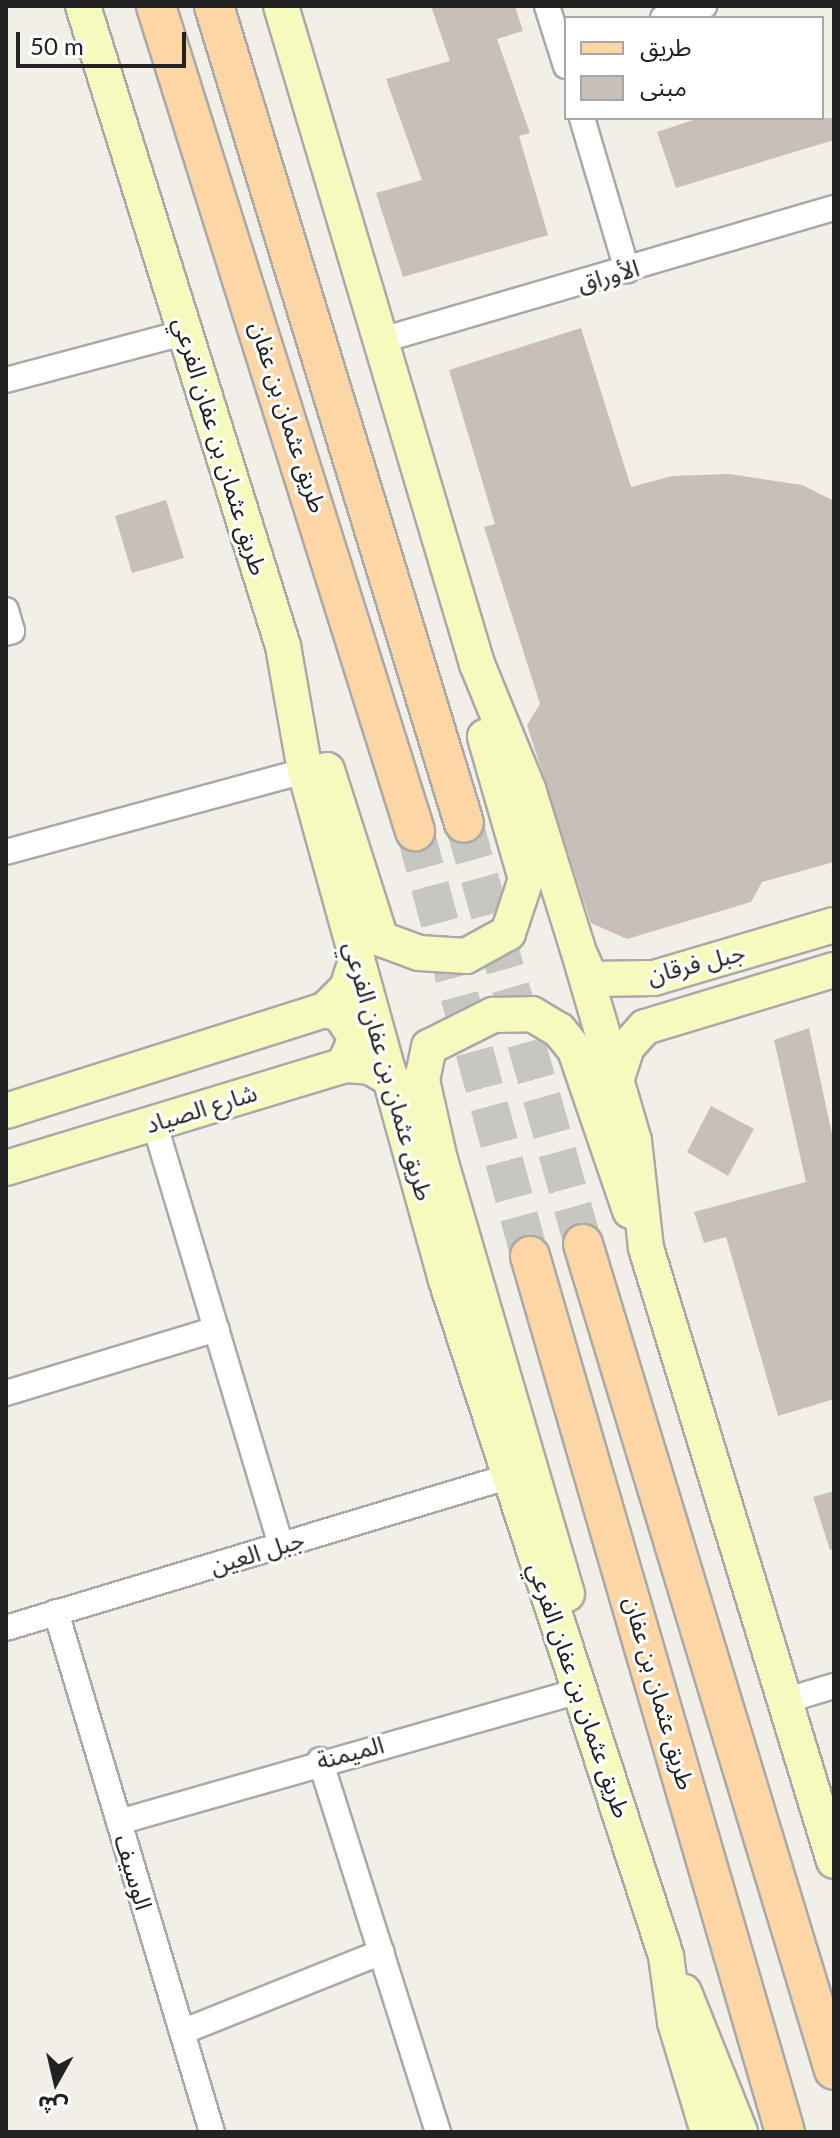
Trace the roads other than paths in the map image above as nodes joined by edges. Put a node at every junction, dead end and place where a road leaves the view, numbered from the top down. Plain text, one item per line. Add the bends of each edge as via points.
1 (83, 6) edge
2 (156, 6) edge
3 (214, 6) edge
4 (281, 6) edge
5 (547, 6) edge
6 (704, 6) edge
7 (670, 16) edge
8 (564, 53) edge
9 (583, 120) edge
10 (834, 208) edge
11 (627, 270) junction
12 (186, 332) junction
13 (382, 340) junction
14 (6, 380) edge
15 (477, 664) junction
16 (292, 698) junction
17 (305, 771) junction
18 (464, 823) tunnel mouth
19 (415, 831) tunnel mouth
20 (6, 852) edge
21 (834, 925) edge
22 (577, 946) junction
23 (357, 958) junction
24 (834, 970) edge
25 (654, 978) junction
26 (325, 1010) junction
27 (677, 1016) junction
28 (344, 1065) junction
29 (394, 1081) junction
30 (616, 1081) junction
31 (6, 1111) edge
32 (154, 1122) junction
33 (6, 1168) edge
34 (583, 1244) tunnel mouth
35 (646, 1248) junction
36 (530, 1256) tunnel mouth
37 (216, 1329) junction
38 (6, 1393) edge
39 (507, 1477) junction
40 (281, 1545) junction
41 (56, 1612) junction
42 (6, 1628) edge
43 (576, 1675) junction
44 (834, 1686) edge
45 (787, 1700) junction
46 (320, 1760) junction
47 (119, 1822) junction
48 (834, 1861) edge
49 (382, 1952) junction
50 (666, 1956) junction
51 (182, 2032) junction
52 (834, 2070) edge
53 (212, 2132) edge
54 (438, 2132) edge
55 (708, 2132) edge
56 (740, 2132) edge
57 (785, 2132) edge

1 - 12 street, طريق عثمان بن عفان الفرعي
2 - 19 main road, طريق عثمان بن عفان
3 - 18 main road
4 - 13 street
5 - 8 street
6 - 7 street
9 - 11 street
10 - 11 street, الأوراق
11 - 13 street, الأوراق
12 - 14 street
12 - 16 street, طريق عثمان بن عفان الفرعي
13 - 15 street
15 - 16 street via 484,731 526,879 508,933 466,956 419,953 381,939 328,770
15 - 22 street via 520,765
16 - 17 street, طريق عثمان بن عفان الفرعي
17 - 20 street
17 - 23 street, طريق عثمان بن عفان الفرعي
21 - 25 street, جبل فرقان
22 - 25 street, جبل فرقان via 591,979
22 - 30 street
23 - 26 street via 347,988
23 - 29 street, طريق عثمان بن عفان الفرعي
24 - 27 street, جبل فرقان
25 - 27 street via 618,1002 623,1023
26 - 28 street via 351,1024 353,1053
26 - 31 street
27 - 30 street, جبل فرقان via 645,1027 627,1047
28 - 29 street via 370,1067
28 - 32 street, شارع الصياد
29 - 39 street, طريق عثمان بن عفان الفرعي
30 - 35 street via 634,1141
32 - 33 street, شارع الصياد
32 - 37 street
34 - 52 main road
35 - 43 street via 575,1050 559,1030 532,1014 493,1015 429,1047 422,1080 440,1160 567,1582
35 - 45 street
36 - 57 main road, طريق عثمان بن عفان
37 - 38 street
37 - 40 street
39 - 40 street, جبل العين
39 - 43 street, طريق عثمان بن عفان الفرعي
40 - 41 street, جبل العين
41 - 42 street, جبل العين
41 - 47 street, الوسيف
43 - 46 street, الميمنة
43 - 50 street, طريق عثمان بن عفان الفرعي
44 - 45 street
45 - 48 street
46 - 47 street, الميمنة
46 - 49 street
47 - 51 street, الوسيف
49 - 51 street
49 - 54 street
50 - 55 street, طريق عثمان بن عفان الفرعي via 675,2022
50 - 56 street via 714,2052
51 - 53 street, الوسيف

